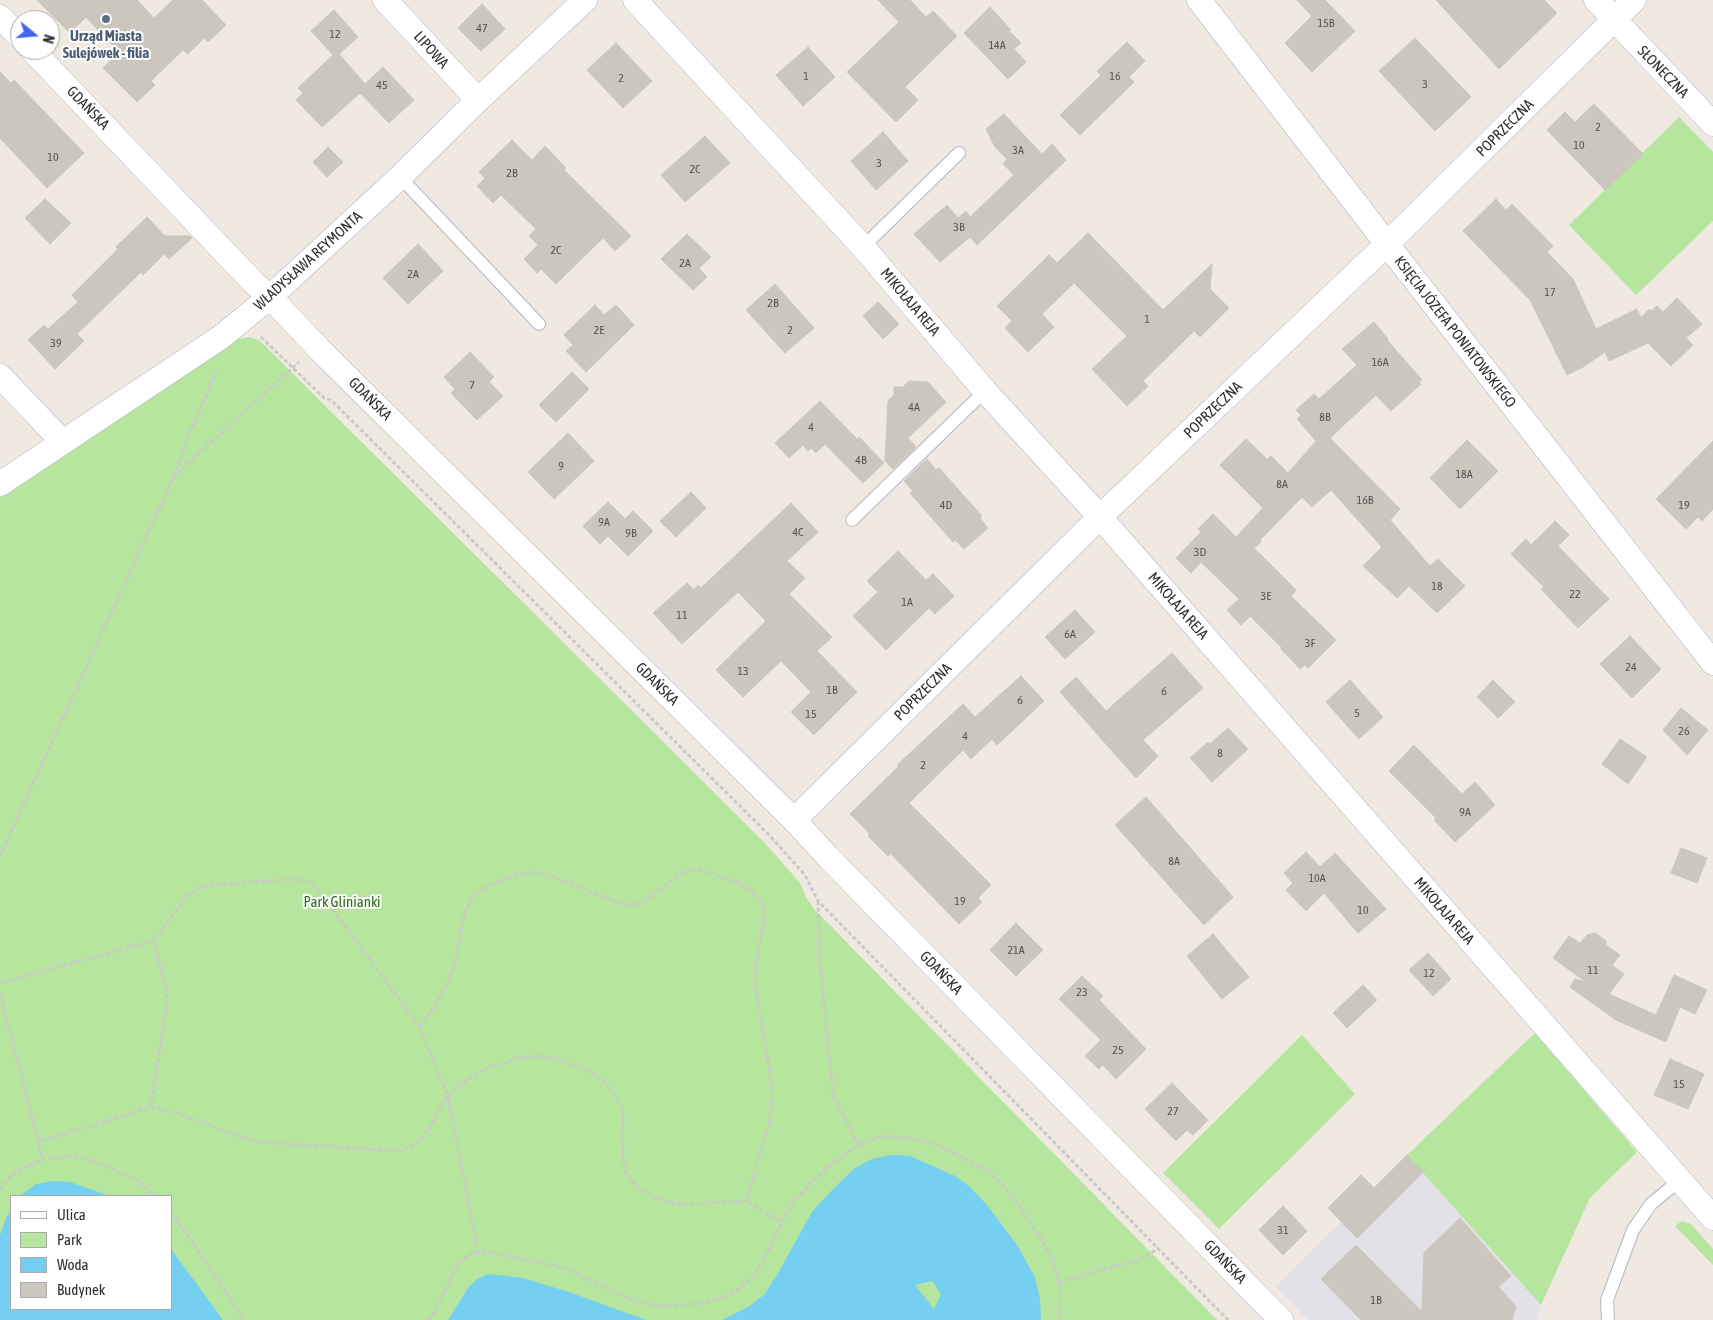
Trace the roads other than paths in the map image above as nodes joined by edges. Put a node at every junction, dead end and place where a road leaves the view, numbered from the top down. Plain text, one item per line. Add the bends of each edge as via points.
1 (385, 0) edge
2 (585, 0) edge
3 (635, 0) edge
4 (1199, 0) edge
5 (1596, 0) edge
6 (1634, 0) edge
7 (0, 16) edge
8 (1614, 20) junction
9 (10, 27) edge
10 (42, 60) edge
11 (478, 100) junction
12 (1713, 124) edge
13 (958, 153) dead end
14 (400, 177) junction
15 (1387, 244) junction
16 (863, 247) junction
17 (270, 297) junction
18 (539, 324) dead end
19 (0, 376) edge
20 (985, 391) junction
21 (62, 441) junction
22 (0, 484) edge
23 (1100, 518) junction
24 (852, 520) dead end
25 (1713, 663) edge
26 (794, 820) junction
27 (1680, 1180) junction
28 (1713, 1218) edge
29 (1281, 1320) edge
30 (1608, 1320) edge

1 - 11 street, LIPOWA
2 - 11 street, WŁADYSŁAWA REYMONTA
3 - 16 street, MIKOŁAJA REJA
4 - 15 street, KSIĘCIA JÓZEFA PONIATOWSKIEGO
5 - 8 street, SŁONECZNA
6 - 8 street, POPRZECZNA
7 - 9 street
8 - 12 street, SŁONECZNA
8 - 15 street, POPRZECZNA
10 - 17 street, GDAŃSKA
11 - 14 street, WŁADYSŁAWA REYMONTA
13 - 16 lane
14 - 17 street, WŁADYSŁAWA REYMONTA
14 - 18 lane
15 - 23 street, POPRZECZNA
15 - 25 street, KSIĘCIA JÓZEFA PONIATOWSKIEGO
16 - 20 street, MIKOŁAJA REJA
17 - 21 street, WŁADYSŁAWA REYMONTA via 220,337
17 - 26 street, GDAŃSKA
19 - 21 street
20 - 23 street, MIKOŁAJA REJA
20 - 24 lane
21 - 22 street, WŁADYSŁAWA REYMONTA
23 - 26 street, POPRZECZNA
23 - 27 street, MIKOŁAJA REJA
26 - 29 street, GDAŃSKA
27 - 28 street, MIKOŁAJA REJA
27 - 30 lane via 1651,1204 1634,1230 1607,1300

